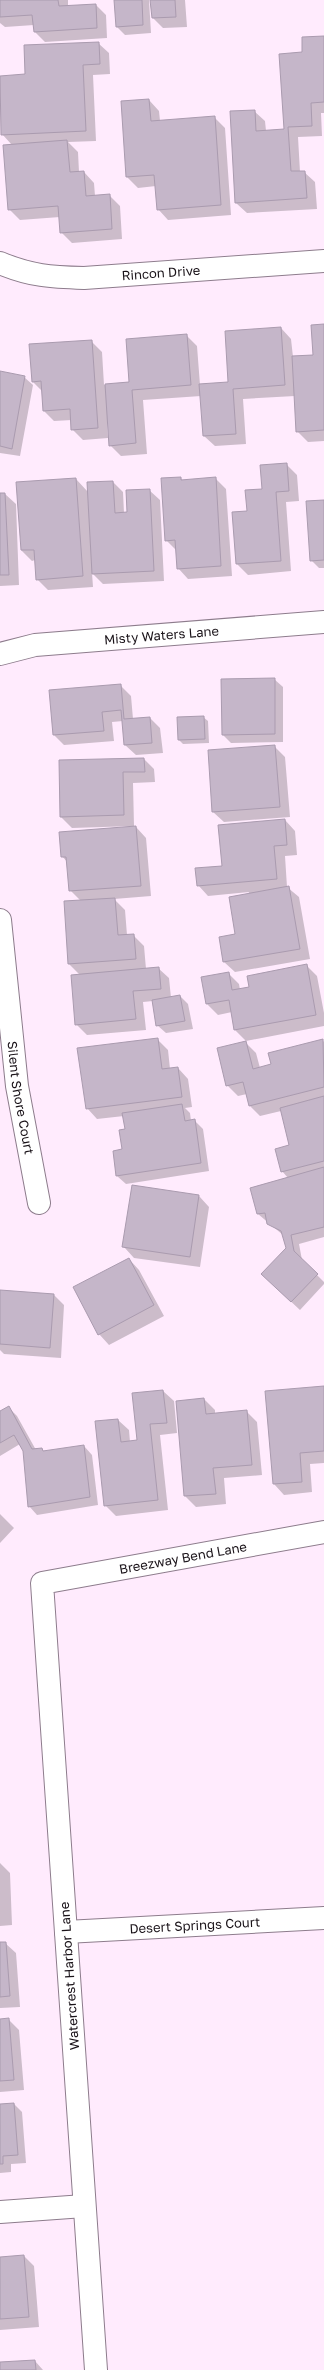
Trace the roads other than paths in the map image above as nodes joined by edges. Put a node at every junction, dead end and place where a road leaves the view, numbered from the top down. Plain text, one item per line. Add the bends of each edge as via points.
1 (324, 261) edge
2 (0, 263) edge
3 (324, 622) edge
4 (0, 654) edge
5 (0, 920) edge
6 (39, 1203) dead end
7 (324, 1532) edge
8 (42, 1583) joint
9 (324, 1918) edge
10 (66, 1932) junction
11 (84, 2206) junction
12 (0, 2212) edge
13 (96, 2370) edge

1 - 2 street, Rincon Drive via 84,278 46,277
3 - 4 street, Misty Waters Lane via 35,646
5 - 6 street, Silent Shore Court via 17,1086
7 - 8 street, Breezway Bend Lane
8 - 10 street, Watercrest Harbor Lane
9 - 10 street, Desert Springs Court
10 - 11 street, Watercrest Harbor Lane
11 - 12 street
11 - 13 street, Watercrest Harbor Lane

